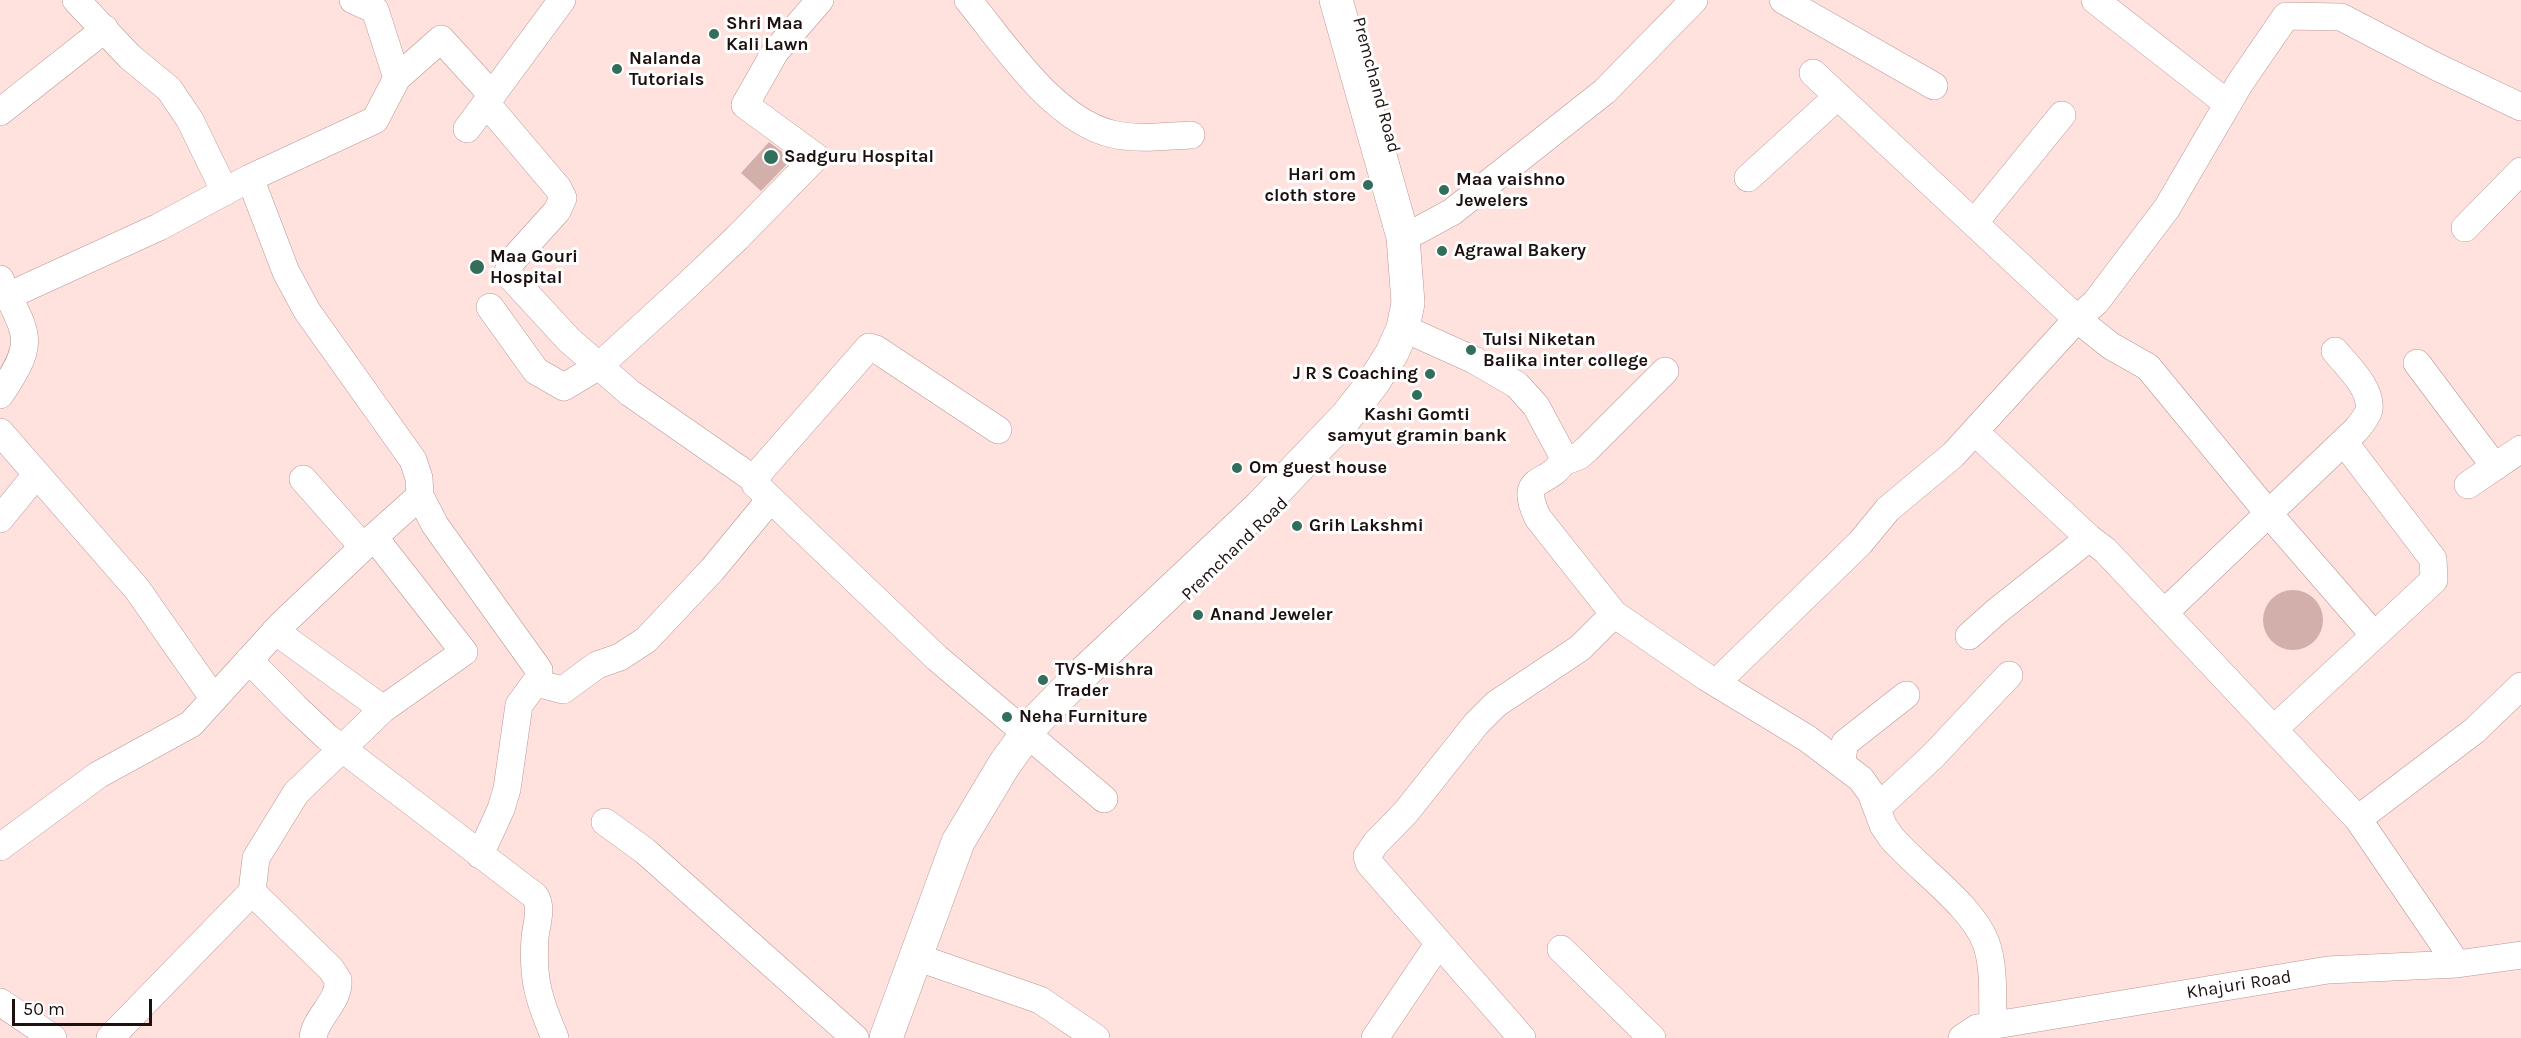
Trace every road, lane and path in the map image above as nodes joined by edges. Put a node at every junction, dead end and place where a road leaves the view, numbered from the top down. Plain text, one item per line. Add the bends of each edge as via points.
1 (76, 0) edge
2 (353, 0) edge
3 (562, 0) edge
4 (820, 0) edge
5 (968, 0) edge
6 (1336, 0) edge
7 (1353, 0) edge
8 (1694, 0) edge
9 (1783, 0) edge
10 (2095, 0) edge
11 (105, 29) junction
12 (1813, 73) dead end
13 (397, 78) junction
14 (1934, 87) dead end
15 (1838, 96) junction
16 (489, 99) junction
17 (2228, 104) junction
18 (2521, 107) edge
19 (0, 112) edge
20 (2062, 116) dead end
21 (467, 129) dead end
22 (1191, 135) dead end
23 (2521, 171) edge
24 (250, 178) junction
25 (1748, 178) dead end
26 (225, 192) junction
27 (1974, 223) junction
28 (2465, 228) dead end
29 (1417, 231) junction
30 (4, 287) edge
31 (490, 307) dead end
32 (2077, 319) junction
33 (1411, 331) junction
34 (2336, 351) dead end
35 (2417, 363) dead end
36 (599, 366) junction
37 (1665, 371) dead end
38 (0, 395) edge
39 (998, 430) dead end
40 (0, 432) edge
41 (1975, 432) junction
42 (2343, 442) junction
43 (2521, 449) edge
44 (1563, 462) junction
45 (2495, 467) junction
46 (36, 475) junction
47 (303, 478) dead end
48 (2468, 486) dead end
49 (762, 490) junction
50 (420, 496) junction
51 (2269, 514) junction
52 (0, 519) edge
53 (2089, 538) junction
54 (368, 542) junction
55 (2164, 613) junction
56 (1614, 614) junction
57 (275, 631) junction
58 (2374, 635) junction
59 (1969, 636) dead end
60 (249, 660) junction
61 (2009, 675) dead end
62 (536, 683) junction
63 (1716, 683) junction
64 (2521, 686) edge
65 (1906, 695) dead end
66 (213, 699) junction
67 (383, 709) junction
68 (2274, 729) junction
69 (1034, 739) junction
70 (343, 748) junction
71 (1841, 763) junction
72 (1104, 799) dead end
73 (1877, 808) junction
74 (2358, 819) junction
75 (605, 822) dead end
76 (0, 848) edge
77 (480, 855) junction
78 (252, 892) junction
79 (1439, 943) junction
80 (1561, 949) dead end
81 (2521, 955) edge
82 (916, 957) junction
83 (2457, 964) junction
84 (0, 1002) edge
85 (1993, 1026) junction
86 (53, 1038) edge
87 (110, 1038) edge
88 (313, 1038) edge
89 (555, 1038) edge
90 (855, 1038) edge
91 (886, 1038) edge
92 (1096, 1038) edge
93 (1375, 1038) edge
94 (1522, 1038) edge
95 (1652, 1038) edge
96 (1962, 1038) edge

1 - 11 street
2 - 13 street via 375,10
3 - 16 street
4 - 36 street via 775,52 745,105 816,157 703,271
5 - 22 street via 1023,67 1073,116 1112,134
6 - 33 highway, Premchand Road via 1403,237
7 - 29 highway, Premchand Road
8 - 29 street via 1605,91 1452,212
9 - 14 street
10 - 17 street
11 - 19 street
11 - 26 street via 122,50 178,101
12 - 15 street
13 - 16 street via 441,39
13 - 24 street via 375,120
15 - 25 street
15 - 27 street
16 - 21 street
16 - 36 street via 563,198 557,211 514,257 508,272 569,340
17 - 18 street via 2286,16 2341,17
17 - 32 street via 2167,208 2096,302
20 - 27 street
23 - 28 street
24 - 26 street
24 - 50 street via 286,272 308,311 413,460
26 - 30 street via 159,227
27 - 32 street
29 - 33 highway, Premchand Road via 1424,306
30 - 38 street via 21,323 26,349
31 - 36 street via 536,371 564,387
32 - 41 street
32 - 51 street via 2111,346 2148,367
33 - 44 street via 1517,385 1536,406 1563,454
33 - 69 highway, Premchand Road via 1346,417 1261,506 1074,682
34 - 42 street via 2368,396 2369,409
35 - 45 street
36 - 49 street
37 - 44 street via 1587,449
39 - 49 street via 869,347 777,451
40 - 46 street
41 - 53 street
41 - 63 street via 1888,509 1860,543
42 - 51 street
42 - 58 street via 2433,559 2434,580
43 - 45 street
44 - 56 street via 1532,488 1529,498 1538,518
45 - 48 street
46 - 52 street
46 - 66 street via 137,589
47 - 54 street
49 - 62 street via 664,622 631,651 597,664 563,690
49 - 69 street via 937,658
50 - 54 street
50 - 62 street via 435,525 539,670
51 - 55 street
51 - 58 street
53 - 55 street
53 - 59 street
54 - 57 street
54 - 67 street via 464,652
55 - 68 street
56 - 63 street
56 - 79 street via 1580,648 1505,698 1476,724 1369,852 1369,863
57 - 60 street
57 - 67 street
58 - 68 street
60 - 66 street
60 - 70 street via 308,720
61 - 73 street via 1933,756
62 - 77 street via 519,705 507,789
63 - 71 street
64 - 74 street via 2475,731
65 - 71 street via 1845,743
66 - 76 street via 191,724 98,775
67 - 70 street
68 - 74 street
69 - 72 street
69 - 82 highway, Premchand Road via 998,775 958,842
70 - 77 street
70 - 78 street via 297,793 282,814 256,858
71 - 73 street via 1867,786
73 - 85 street via 1900,848 1980,930 1991,964
74 - 83 street
75 - 90 street via 645,851
77 - 89 street via 538,901 535,979
78 - 87 street
78 - 88 street via 338,980 336,994
79 - 93 street
79 - 94 street
80 - 95 street
81 - 83 street, Khajuri Road
82 - 91 highway, Premchand Road
82 - 92 street via 1040,1000
83 - 85 street, Khajuri Road via 2328,970
84 - 86 street
85 - 96 street, Khajuri Road via 1977,1028

